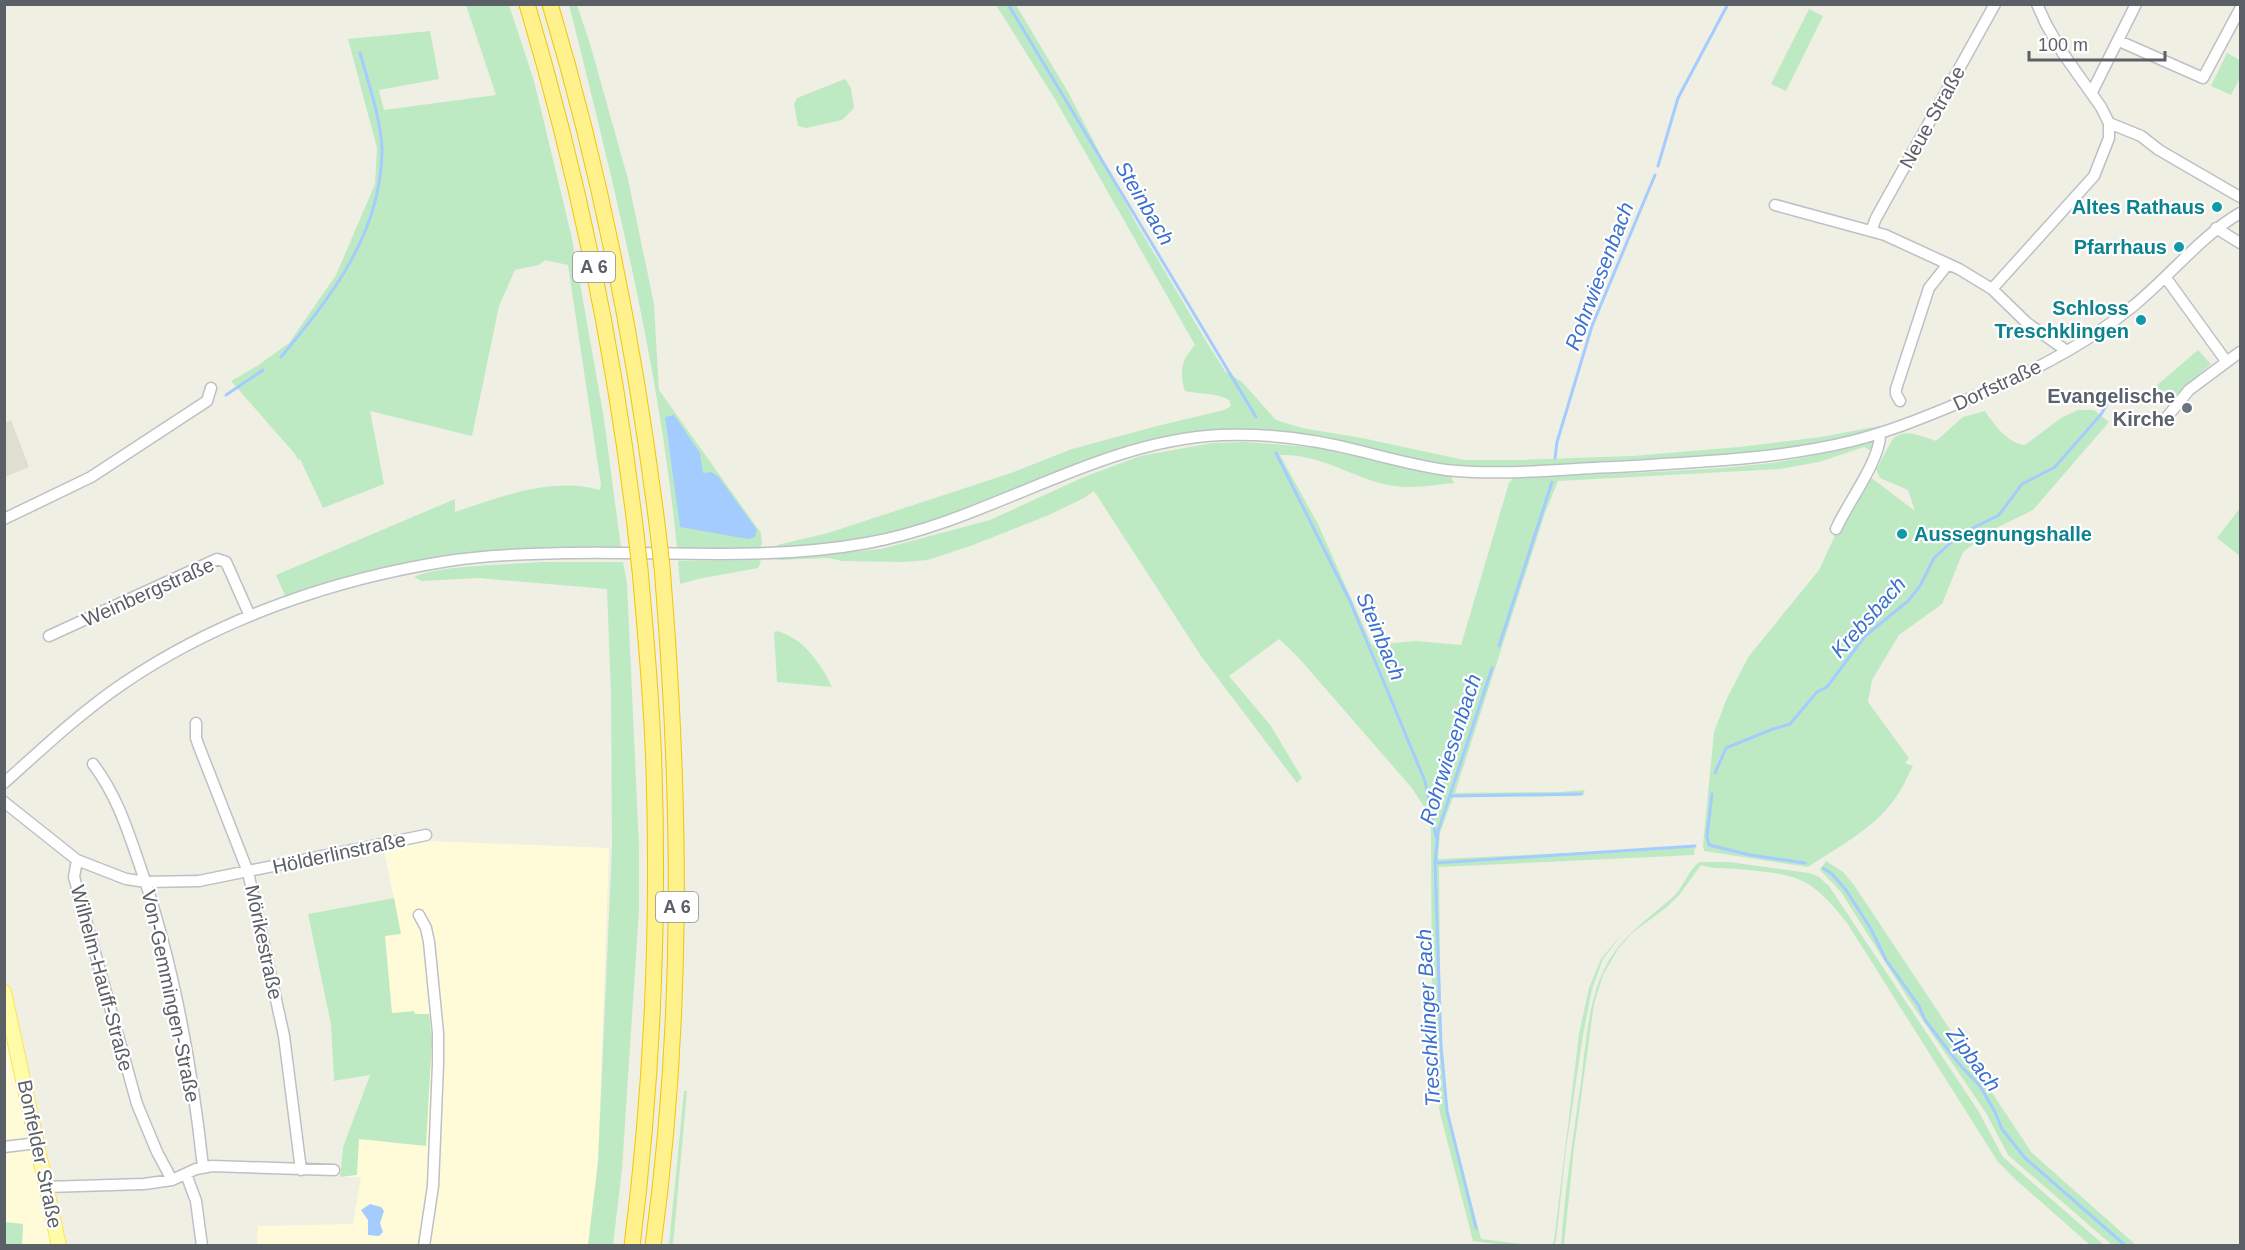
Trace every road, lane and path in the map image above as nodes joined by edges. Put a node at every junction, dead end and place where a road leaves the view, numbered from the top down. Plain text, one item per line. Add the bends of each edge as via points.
1 (526, 4) edge
2 (550, 4) edge
3 (1995, 4) edge
4 (2037, 4) edge
5 (2136, 4) edge
6 (2241, 9) edge
7 (2119, 41) junction
8 (2092, 92) junction
9 (2109, 123) junction
10 (2241, 183) edge
11 (2238, 196) edge
12 (1775, 205) dead end
13 (2241, 213) edge
14 (2216, 228) junction
15 (1871, 231) junction
16 (2241, 243) edge
17 (1948, 264) junction
18 (2166, 278) junction
19 (1992, 289) junction
20 (2067, 351) junction
21 (2241, 351) edge
22 (2226, 361) junction
23 (211, 388) dead end
24 (1900, 401) dead end
25 (2167, 417) dead end
26 (1880, 434) junction
27 (4, 519) edge
28 (1836, 529) dead end
29 (250, 616) junction
30 (49, 636) dead end
31 (196, 723) dead end
32 (93, 764) dead end
33 (4, 783) edge
34 (4, 802) edge
35 (426, 835) dead end
36 (77, 860) junction
37 (248, 872) junction
38 (146, 882) junction
39 (419, 915) dead end
40 (4, 992) edge
41 (37, 1143) junction
42 (4, 1146) edge
43 (203, 1167) junction
44 (301, 1170) junction
45 (334, 1170) dead end
46 (186, 1174) junction
47 (172, 1180) junction
48 (46, 1187) junction
49 (59, 1245) edge
50 (202, 1245) edge
51 (423, 1245) edge
52 (632, 1245) edge
53 (654, 1245) edge

1 - 52 highway, A 6, bridge via 569,154 597,278 623,432 650,678 656,855 653,992
2 - 53 highway, A 6, bridge via 587,138 619,283 636,372 662,567 675,764 677,916 672,1062
3 - 15 street, Neue Straße
4 - 8 street via 2062,52
5 - 7 street
6 - 7 street via 2204,78
7 - 8 street
8 - 9 street
9 - 11 street via 2141,136
9 - 19 street via 2109,138 2094,176
10 - 11 street
12 - 15 street
13 - 14 street, Dorfstraße
14 - 16 street
14 - 18 street, Dorfstraße
15 - 17 street
17 - 19 street
17 - 24 street via 1929,288 1896,389
18 - 20 street, Dorfstraße via 2101,330
18 - 22 street
19 - 20 street via 2022,318
20 - 26 street, Dorfstraße via 1992,390
21 - 22 street
22 - 25 street via 2189,390
23 - 27 street via 207,401 110,466
26 - 28 street via 1876,456
26 - 29 street, Dorfstraße via 1797,453 1742,460 1474,472 1420,466 1308,441 1252,435 1210,436 1136,449 1069,472 960,518 872,542 766,554 616,552 450,561 318,591
29 - 30 street, Weinbergstraße via 226,562 218,559
29 - 33 street, Dorfstraße via 127,681
31 - 37 street, Mörikestraße via 198,744
32 - 38 street, Von-Gemmingen-Straße via 123,815
34 - 36 street, Wilhelm-Hauff-Straße
35 - 37 street, Hölderlinstraße
36 - 38 street, Hölderlinstraße via 126,879
36 - 47 street, Wilhelm-Hauff-Straße via 75,877 137,1104
37 - 38 street, Hölderlinstraße via 199,881
37 - 44 street, Mörikestraße via 284,1036
38 - 43 street, Von-Gemmingen-Straße via 187,1058
39 - 51 street via 429,942 438,1033 433,1186
40 - 41 main road, Bonfelder Straße
41 - 42 street
41 - 48 main road, Bonfelder Straße
43 - 44 street
43 - 46 street
44 - 45 street
46 - 47 street
46 - 50 street via 196,1201
47 - 48 street
48 - 49 main road, Bonfelder Straße

